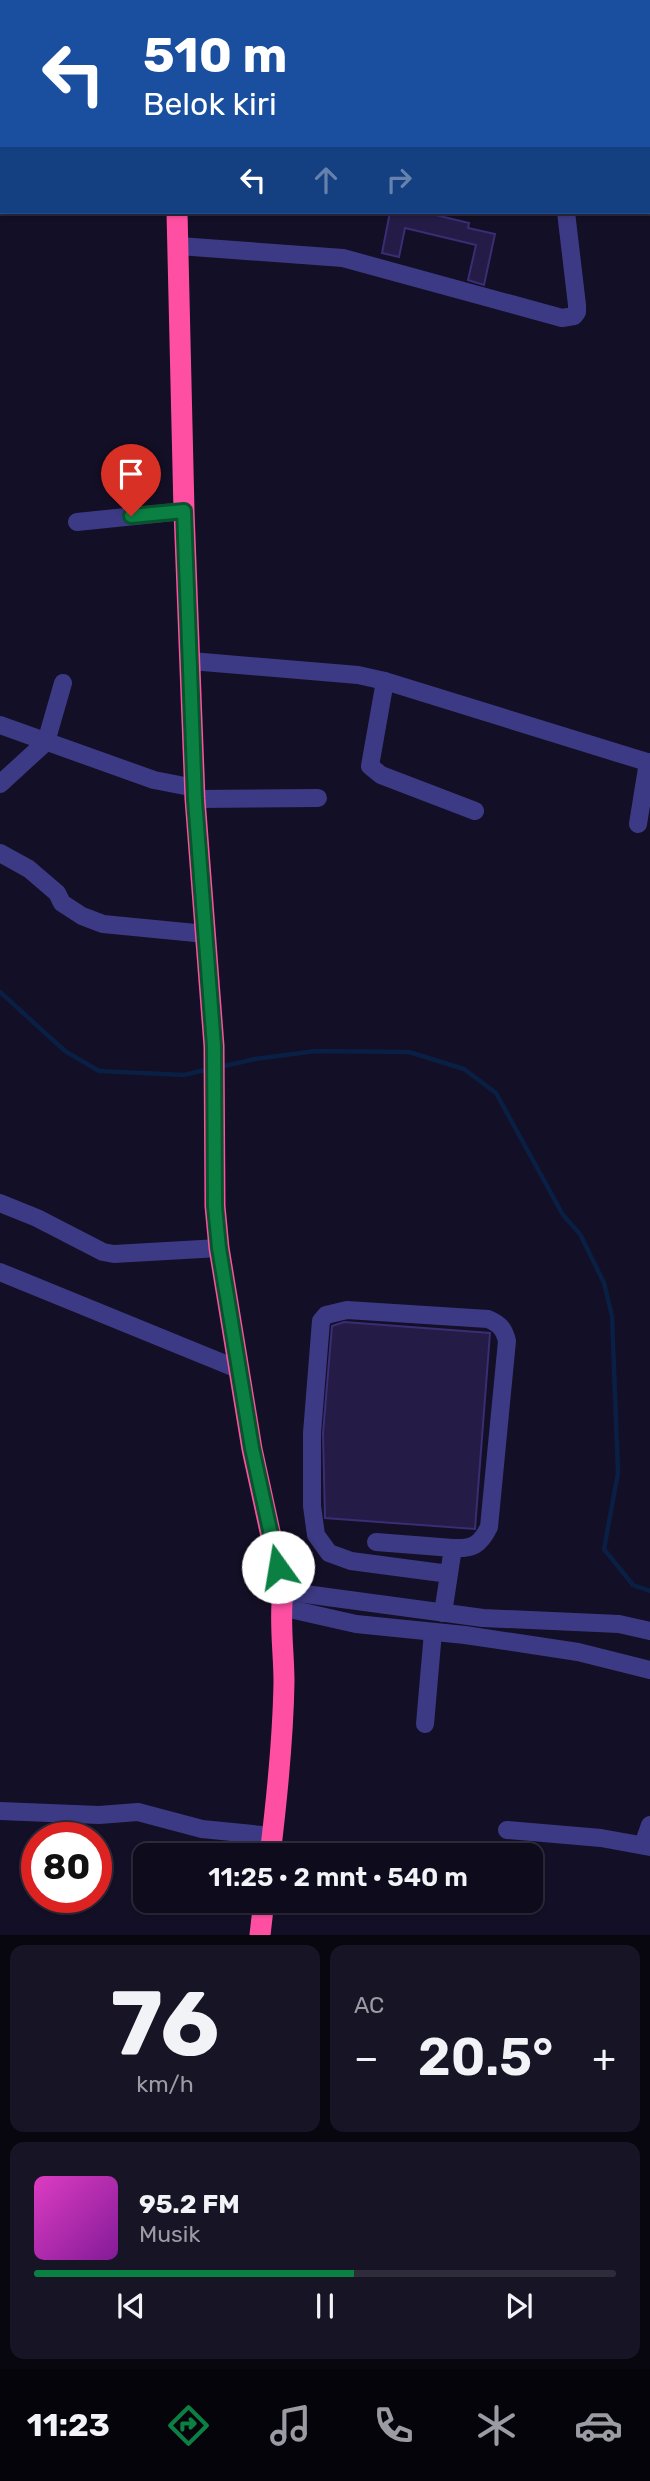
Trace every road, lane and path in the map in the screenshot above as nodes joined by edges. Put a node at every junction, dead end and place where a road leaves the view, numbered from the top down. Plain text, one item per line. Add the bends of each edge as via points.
1 (177, 214) edge
2 (566, 214) edge
3 (179, 246) junction
4 (184, 511) junction
5 (77, 522) dead end
6 (191, 661) junction
7 (385, 681) junction
8 (63, 682) dead end
9 (0, 725) edge
10 (46, 742) junction
11 (649, 762) edge
12 (0, 784) edge
13 (195, 794) junction
14 (318, 798) dead end
15 (475, 811) dead end
16 (638, 824) dead end
17 (0, 853) edge
18 (206, 934) junction
19 (0, 1203) edge
20 (219, 1248) junction
21 (0, 1272) edge
22 (240, 1370) junction
23 (376, 1542) dead end
24 (453, 1548) junction
25 (449, 1574) junction
26 (282, 1599) junction
27 (443, 1613) junction
28 (650, 1631) edge
29 (433, 1632) junction
30 (650, 1670) edge
31 (425, 1724) dead end
32 (0, 1811) edge
33 (650, 1825) edge
34 (507, 1830) dead end
35 (259, 1843) edge
36 (271, 1843) edge
37 (647, 1846) edge
38 (263, 1913) edge
39 (260, 1935) edge

1 - 3 highway
2 - 3 street via 577,305 577,312 569,318 343,258
3 - 4 highway
4 - 5 street
4 - 6 highway
6 - 7 street
6 - 13 highway
7 - 11 street
7 - 15 street via 370,766
8 - 10 street
9 - 10 street
10 - 12 street
10 - 13 street
11 - 16 street
13 - 14 street
13 - 18 highway
17 - 18 street via 36,874 62,903 103,924
18 - 20 highway
19 - 20 street via 103,1252
20 - 22 highway
21 - 22 street
22 - 26 highway
23 - 24 street
24 - 25 street
24 - 25 street via 470,1549 482,1541 489,1527 507,1341 504,1330 488,1319 347,1310 326,1315 321,1321 312,1433 316,1535 329,1553 351,1561
25 - 27 street
26 - 27 street
26 - 29 street via 356,1623
26 - 36 highway via 284,1682
27 - 28 street via 619,1624
29 - 30 street via 578,1651
29 - 31 street
32 - 35 street via 138,1812
33 - 37 street
34 - 37 street
38 - 39 highway

